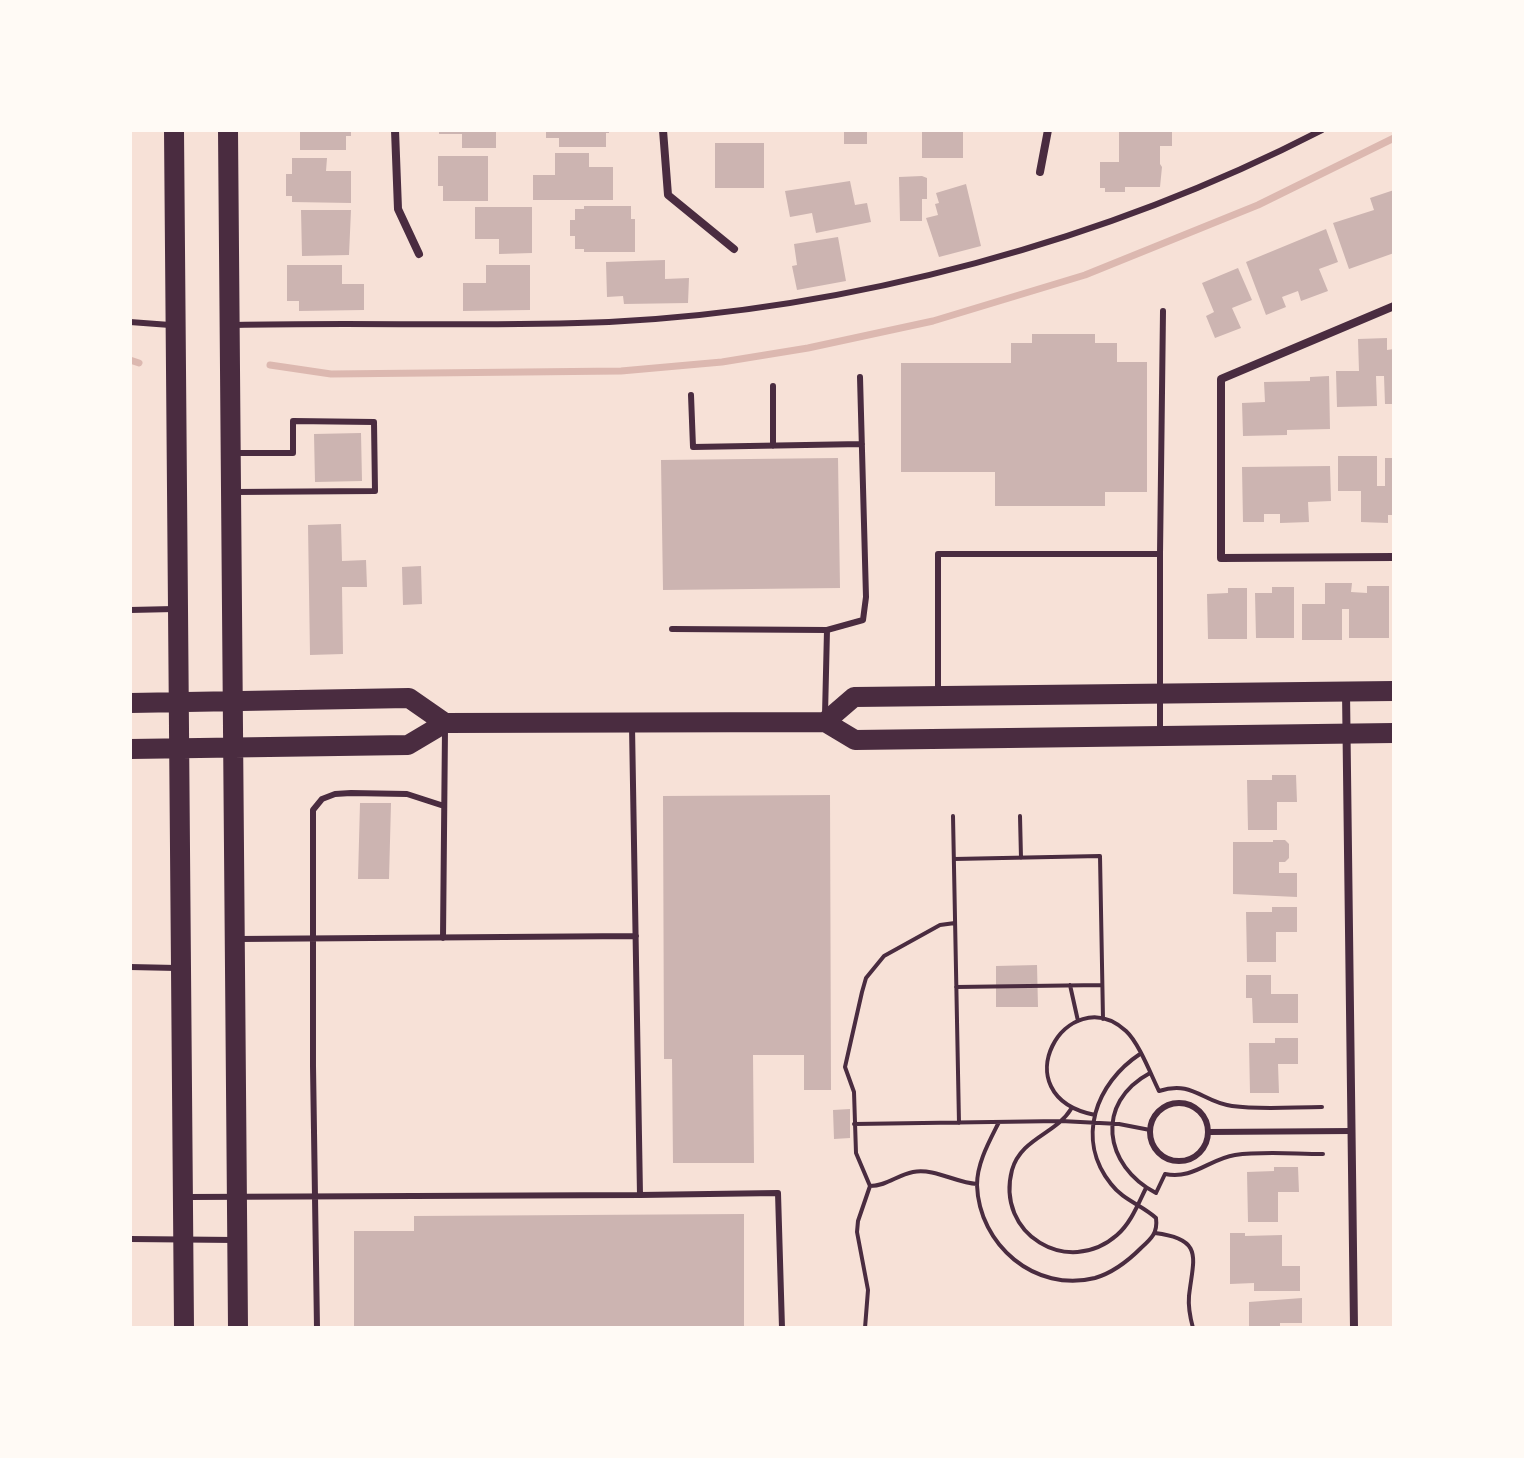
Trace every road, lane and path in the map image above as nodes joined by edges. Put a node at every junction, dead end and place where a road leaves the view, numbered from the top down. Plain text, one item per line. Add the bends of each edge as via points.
1 (174, 130) edge
2 (228, 130) edge
3 (395, 130) edge
4 (663, 130) edge
5 (1048, 130) edge
6 (1322, 130) edge
7 (1040, 172) dead end
8 (734, 249) dead end
9 (419, 254) dead end
10 (1394, 306) edge
11 (1163, 311) dead end
12 (130, 322) edge
13 (176, 325) junction
14 (230, 325) junction
15 (860, 377) dead end
16 (773, 386) dead end
17 (691, 395) dead end
18 (862, 444) junction
19 (773, 446) junction
20 (231, 453) junction
21 (232, 492) junction
22 (1160, 554) junction
23 (1394, 557) edge
24 (177, 609) junction
25 (130, 610) edge
26 (672, 629) dead end
27 (827, 630) junction
28 (1346, 691) junction
29 (1394, 691) edge
30 (1160, 693) junction
31 (938, 696) junction
32 (233, 701) junction
33 (178, 702) junction
34 (130, 703) edge
35 (632, 722) junction
36 (825, 722) junction
37 (445, 723) junction
38 (1394, 733) edge
39 (1346, 734) junction
40 (1160, 735) junction
41 (178, 748) junction
42 (234, 748) junction
43 (130, 749) edge
44 (444, 806) junction
45 (953, 816) dead end
46 (1020, 816) dead end
47 (1021, 858) junction
48 (954, 859) junction
49 (955, 923) junction
50 (636, 936) junction
51 (443, 938) junction
52 (236, 939) junction
53 (313, 940) junction
54 (130, 967) edge
55 (180, 968) junction
56 (1070, 985) junction
57 (1102, 985) junction
58 (956, 987) junction
59 (1103, 1019) junction
60 (1078, 1021) junction
61 (1140, 1054) junction
62 (1150, 1073) junction
63 (1322, 1107) dead end
64 (1071, 1109) junction
65 (1095, 1115) junction
66 (1061, 1121) junction
67 (999, 1122) junction
68 (1094, 1122) junction
69 (959, 1123) junction
70 (854, 1124) junction
71 (1113, 1124) junction
72 (1150, 1130) junction
73 (1351, 1131) junction
74 (1208, 1132) junction
75 (1323, 1154) dead end
76 (977, 1184) junction
77 (870, 1186) junction
78 (1146, 1188) junction
79 (640, 1195) junction
80 (239, 1196) junction
81 (182, 1197) junction
82 (314, 1197) junction
83 (1136, 1207) junction
84 (1155, 1233) junction
85 (130, 1239) edge
86 (184, 1239) junction
87 (239, 1240) junction
88 (184, 1328) edge
89 (238, 1328) edge
90 (317, 1328) edge
91 (782, 1328) edge
92 (865, 1328) edge
93 (1193, 1328) edge
94 (1354, 1328) edge

1 - 13 main road
2 - 14 main road
3 - 9 street via 398,209
4 - 8 street via 668,195
5 - 7 street
6 - 14 lane via 1180,194 1058,240 881,286 761,308 609,322
10 - 23 street via 1221,379 1221,558
11 - 22 lane
12 - 13 lane
13 - 24 main road
14 - 20 main road
15 - 18 lane
16 - 19 lane
17 - 19 lane via 693,447
18 - 19 lane
18 - 27 lane via 863,620
20 - 21 main road
20 - 21 lane via 293,453 293,421 374,422 375,491
21 - 32 main road
22 - 30 lane
22 - 31 lane via 938,554
24 - 25 lane
24 - 33 main road
26 - 27 lane
27 - 36 lane
28 - 29 main road
28 - 30 main road
28 - 39 street
30 - 31 main road
30 - 40 lane
31 - 36 main road via 854,697
32 - 33 main road
32 - 37 main road via 409,698
32 - 42 main road
33 - 34 main road
33 - 41 main road
35 - 36 main road
35 - 37 main road
35 - 50 lane
36 - 40 main road via 855,740
37 - 42 main road via 408,745
37 - 44 lane
38 - 39 main road
39 - 40 main road
39 - 73 street
41 - 42 main road
41 - 43 main road
41 - 55 main road
42 - 52 main road
44 - 51 lane
44 - 53 lane via 407,794 351,793 322,799 313,810
45 - 48 path
46 - 47 path
47 - 48 path
47 - 57 path via 1100,856
48 - 49 path
49 - 58 path
49 - 70 path via 940,925 884,956 866,978 846,1057
50 - 51 lane
50 - 79 lane
51 - 53 lane
52 - 53 lane
52 - 80 main road
53 - 82 lane
54 - 55 lane
55 - 81 main road
56 - 57 path
56 - 58 path
56 - 60 path
57 - 59 path
58 - 69 path
59 - 60 path
59 - 61 path via 1123,1028
60 - 64 path via 1057,1036 1047,1064 1052,1089
61 - 62 path
61 - 65 path via 1104,1089
62 - 63 path via 1159,1091 1183,1087 1224,1105
62 - 71 path via 1128,1088
64 - 65 path
64 - 66 path
65 - 68 path
66 - 67 path
66 - 68 path
66 - 83 path via 1031,1141 1012,1167 1011,1207 1019,1224 1050,1249 1081,1251 1119,1234
67 - 69 path
67 - 76 path
68 - 71 path
68 - 83 path via 1101,1170
69 - 70 path
70 - 77 path via 856,1153
71 - 72 path
71 - 78 path via 1121,1163
72 - 74 lane via 1160,1110 1178,1103 1203,1115
72 - 74 lane via 1157,1153 1174,1161 1194,1158
73 - 74 lane
73 - 94 street
75 - 78 path via 1234,1155 1189,1175 1165,1174 1156,1193
76 - 77 path via 925,1171
76 - 84 path via 985,1222 1001,1249 1050,1277 1095,1277 1131,1258
77 - 92 path via 857,1232 868,1290
78 - 83 path
79 - 82 lane
79 - 91 lane via 778,1193
80 - 81 lane
80 - 82 lane
80 - 87 main road
81 - 86 main road
82 - 90 lane
83 - 84 path via 1156,1218
84 - 93 path via 1186,1242 1195,1256 1189,1295
85 - 86 lane
86 - 87 lane
86 - 88 main road
87 - 89 main road

